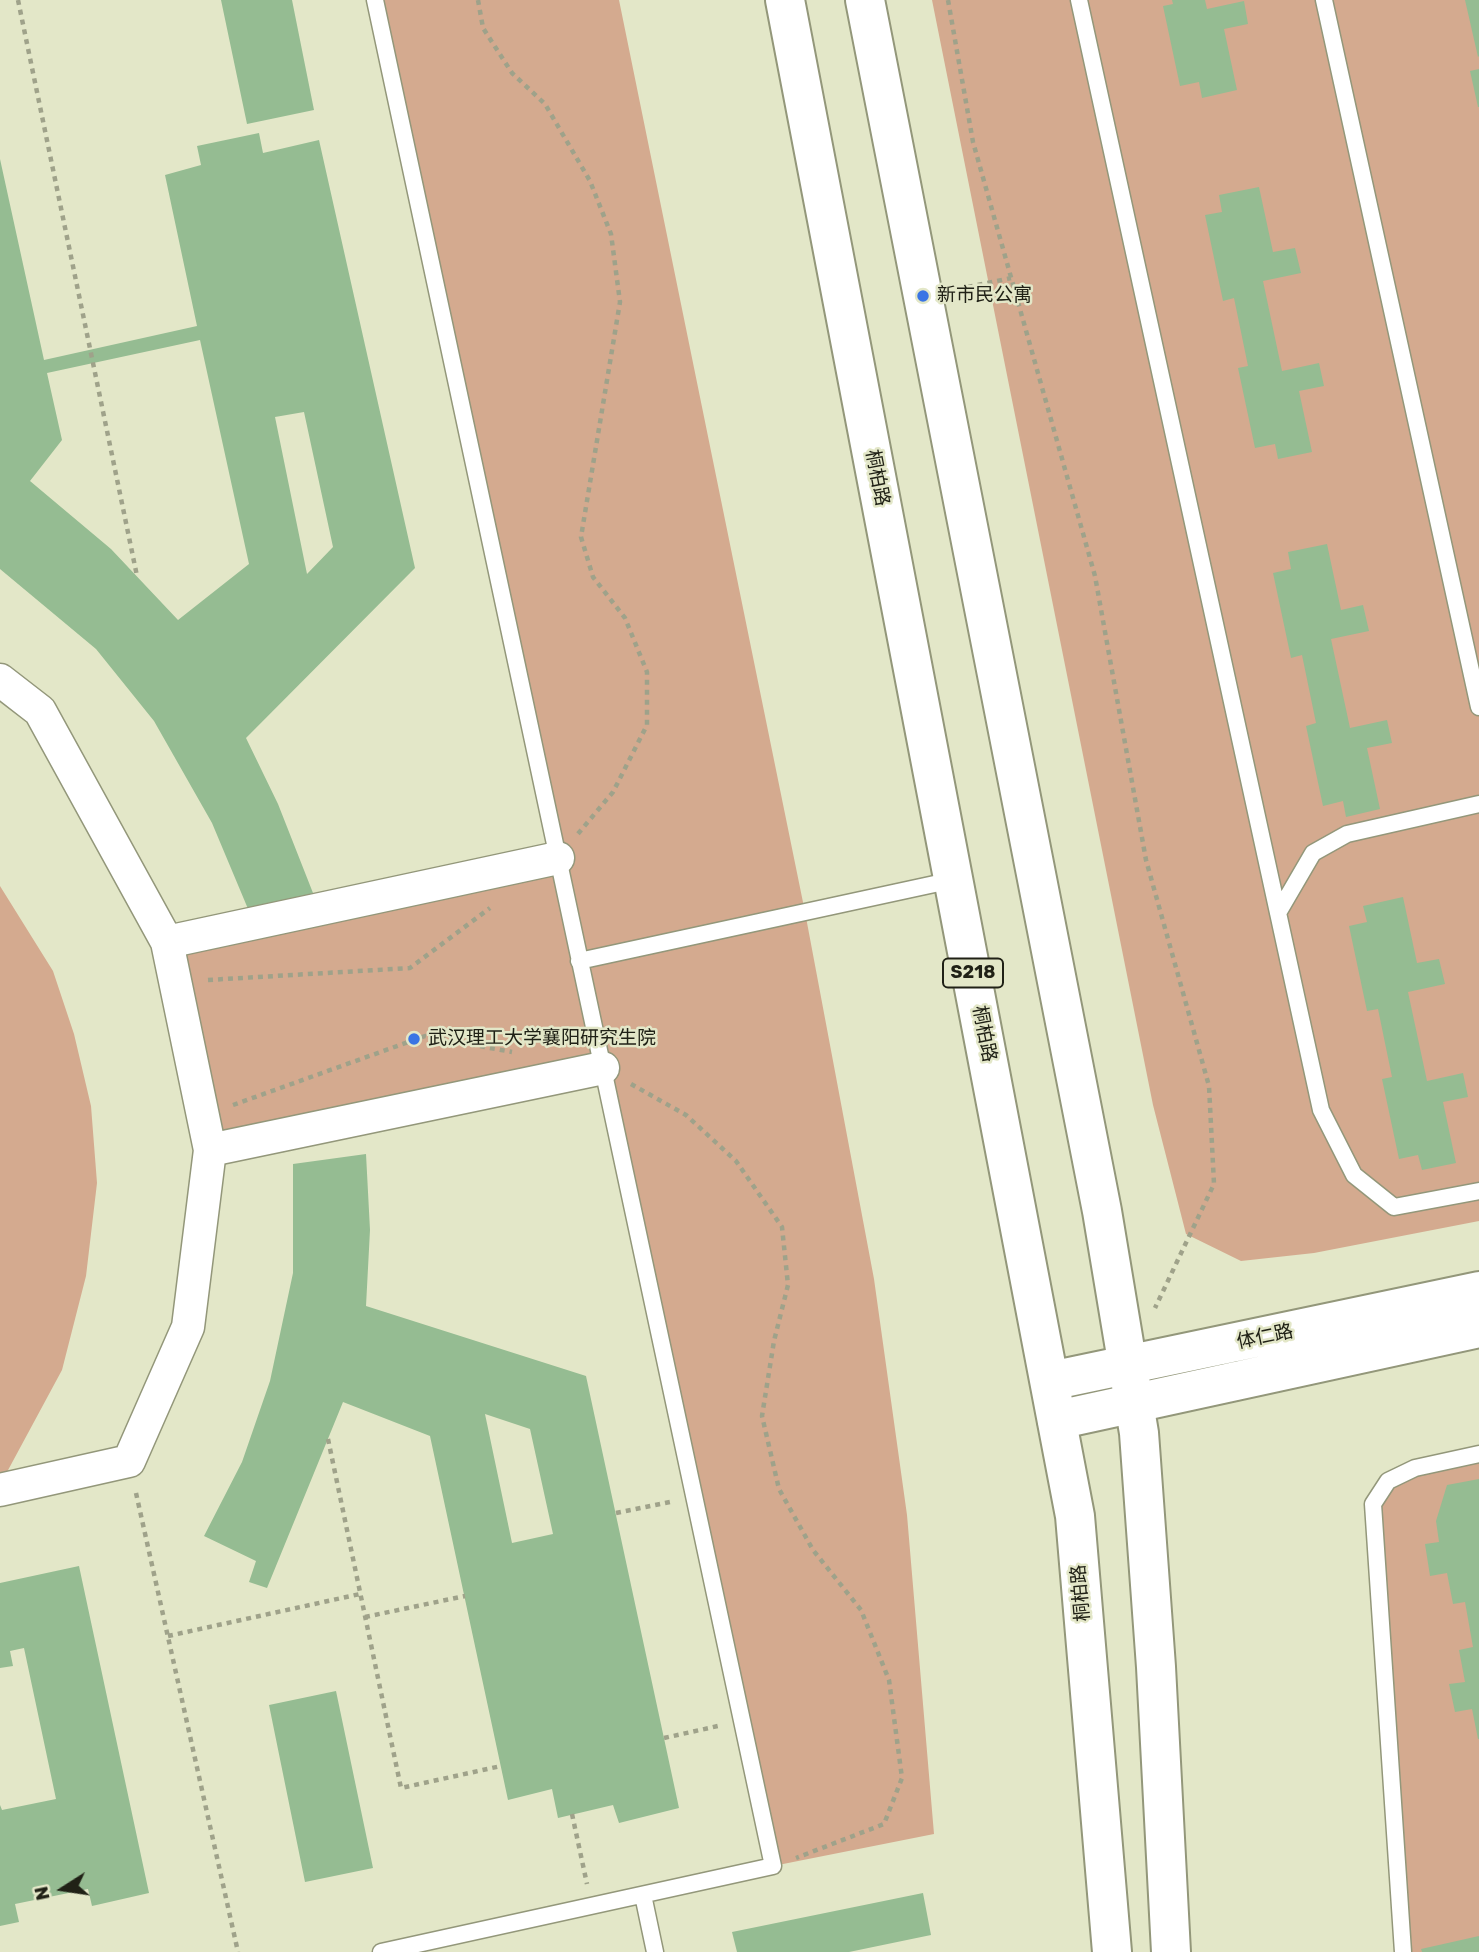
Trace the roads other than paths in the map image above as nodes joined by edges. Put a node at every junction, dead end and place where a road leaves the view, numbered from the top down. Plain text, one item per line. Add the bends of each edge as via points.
1 (375, 0) edge
2 (785, 0) edge
3 (865, 0) edge
4 (1079, 0) edge
5 (1324, 0) edge
6 (0, 680) edge
7 (1479, 707) edge
8 (1479, 804) edge
9 (558, 858) junction
10 (955, 880) junction
11 (1278, 913) junction
12 (167, 942) junction
13 (579, 961) junction
14 (603, 1068) junction
15 (209, 1150) junction
16 (1479, 1191) edge
17 (1479, 1291) edge
18 (1479, 1328) edge
19 (1050, 1381) junction
20 (1131, 1384) junction
21 (1057, 1420) junction
22 (1479, 1454) edge
23 (0, 1490) edge
24 (643, 1895) junction
25 (381, 1952) edge
26 (655, 1952) edge
27 (1111, 1952) edge
28 (1171, 1952) edge
29 (1403, 1952) edge

1 - 9 lane
2 - 10 main road, 桐柏路 / S218
3 - 20 main road via 1102,1211
4 - 11 lane
5 - 7 lane
6 - 12 street via 40,711
8 - 11 lane via 1347,834 1313,853
9 - 12 street
9 - 13 lane
10 - 13 lane
10 - 19 main road, 桐柏路 / S218
11 - 16 lane via 1321,1110 1354,1175 1394,1207
12 - 15 street
13 - 14 lane
14 - 15 street
14 - 24 lane via 773,1866
15 - 23 street via 188,1327 129,1461
17 - 20 main road, 体仁路
18 - 20 main road, 体仁路
19 - 20 main road, 体仁路
19 - 21 main road, 桐柏路 / S218
20 - 21 main road, 体仁路
20 - 28 main road via 1139,1433 1156,1667
21 - 27 main road, 桐柏路 / S218 via 1075,1516
22 - 29 lane via 1406,1472 1388,1481 1373,1504
24 - 25 lane
24 - 26 lane

